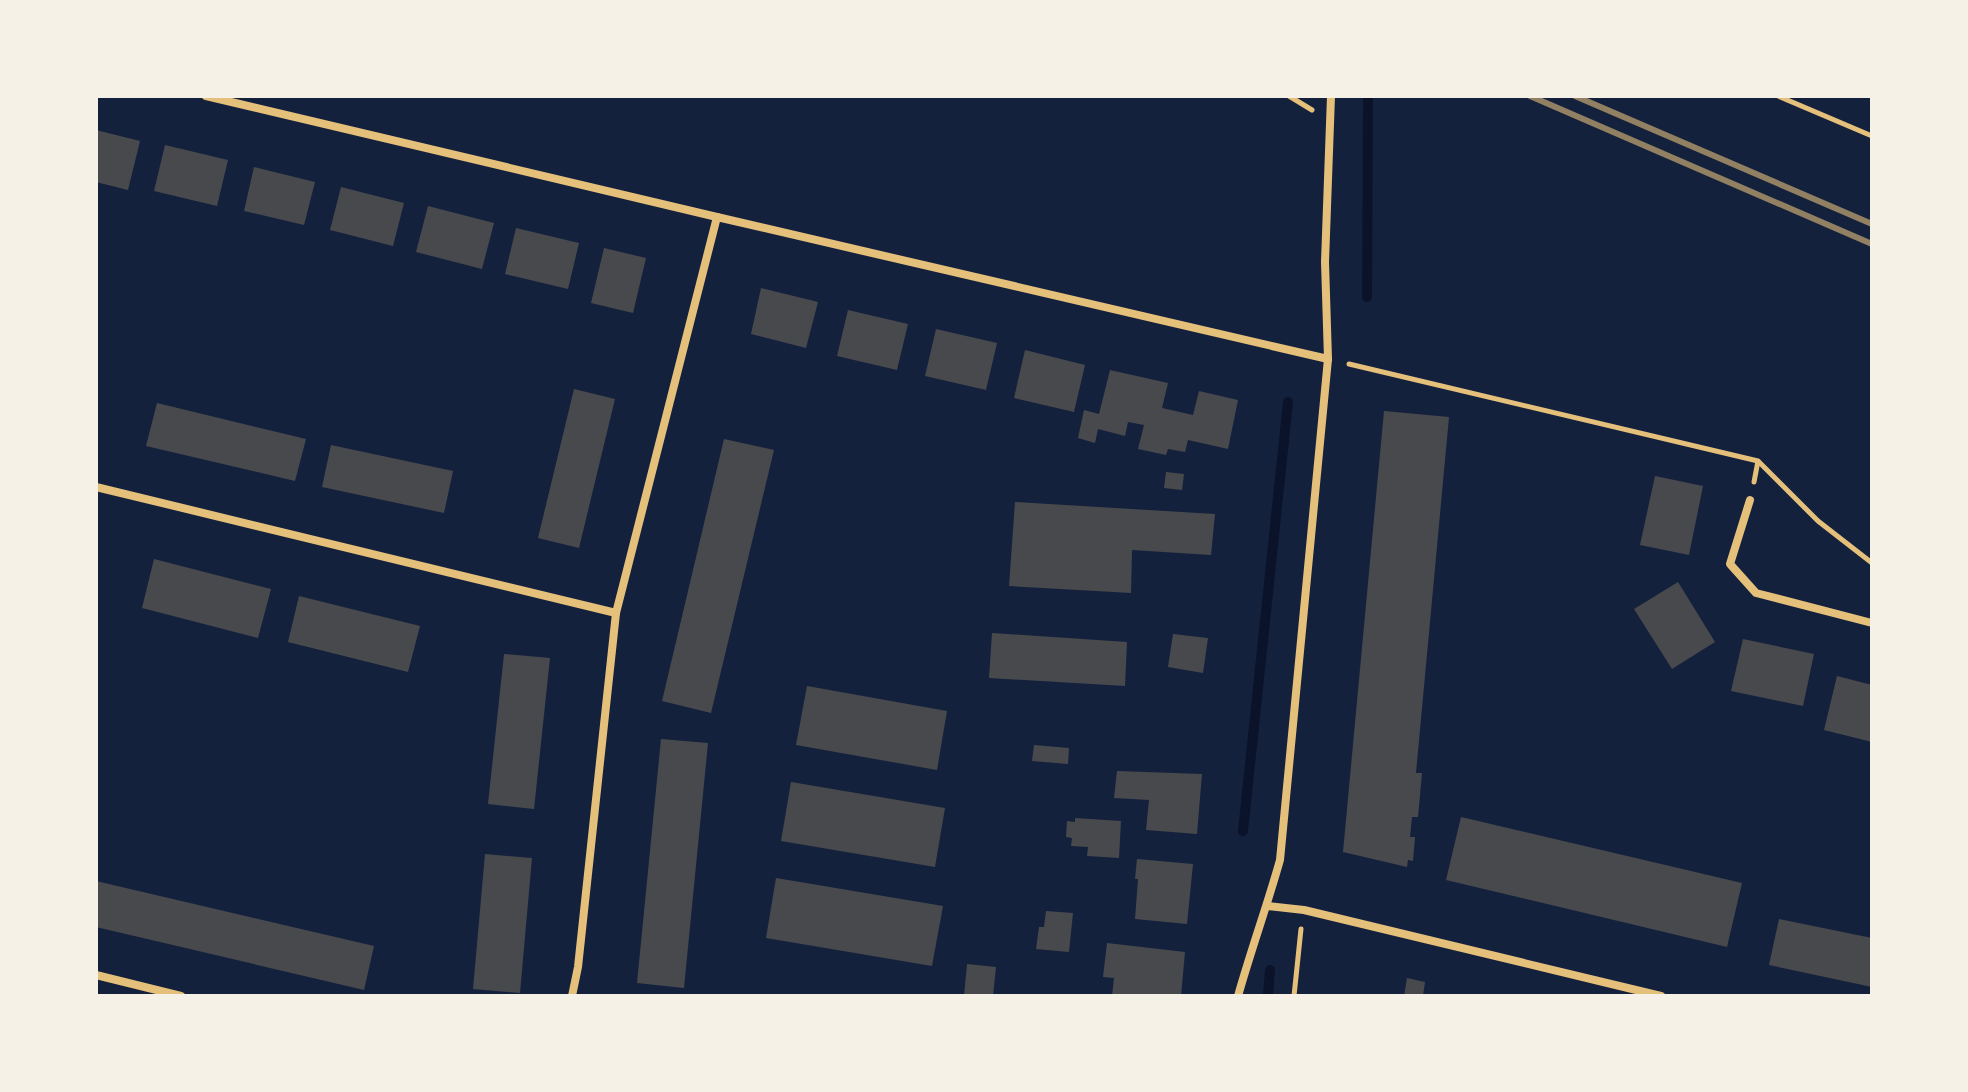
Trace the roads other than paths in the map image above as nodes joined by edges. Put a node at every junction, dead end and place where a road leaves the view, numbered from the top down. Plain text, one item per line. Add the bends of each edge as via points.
1 (206, 96) edge
2 (1331, 96) edge
3 (717, 217) junction
4 (1328, 359) junction
5 (96, 487) edge
6 (1750, 500) road end
7 (616, 613) junction
8 (1872, 623) edge
9 (1267, 906) junction
10 (96, 975) edge
11 (181, 996) edge
12 (572, 996) edge
13 (1238, 996) edge
14 (1661, 996) edge

1 - 3 street
2 - 4 street via 1325,262
3 - 4 street
3 - 7 street
4 - 9 street via 1280,860
5 - 7 street
6 - 8 street via 1730,564 1756,593
7 - 12 street
9 - 13 street
9 - 14 street via 1304,910
10 - 11 street

